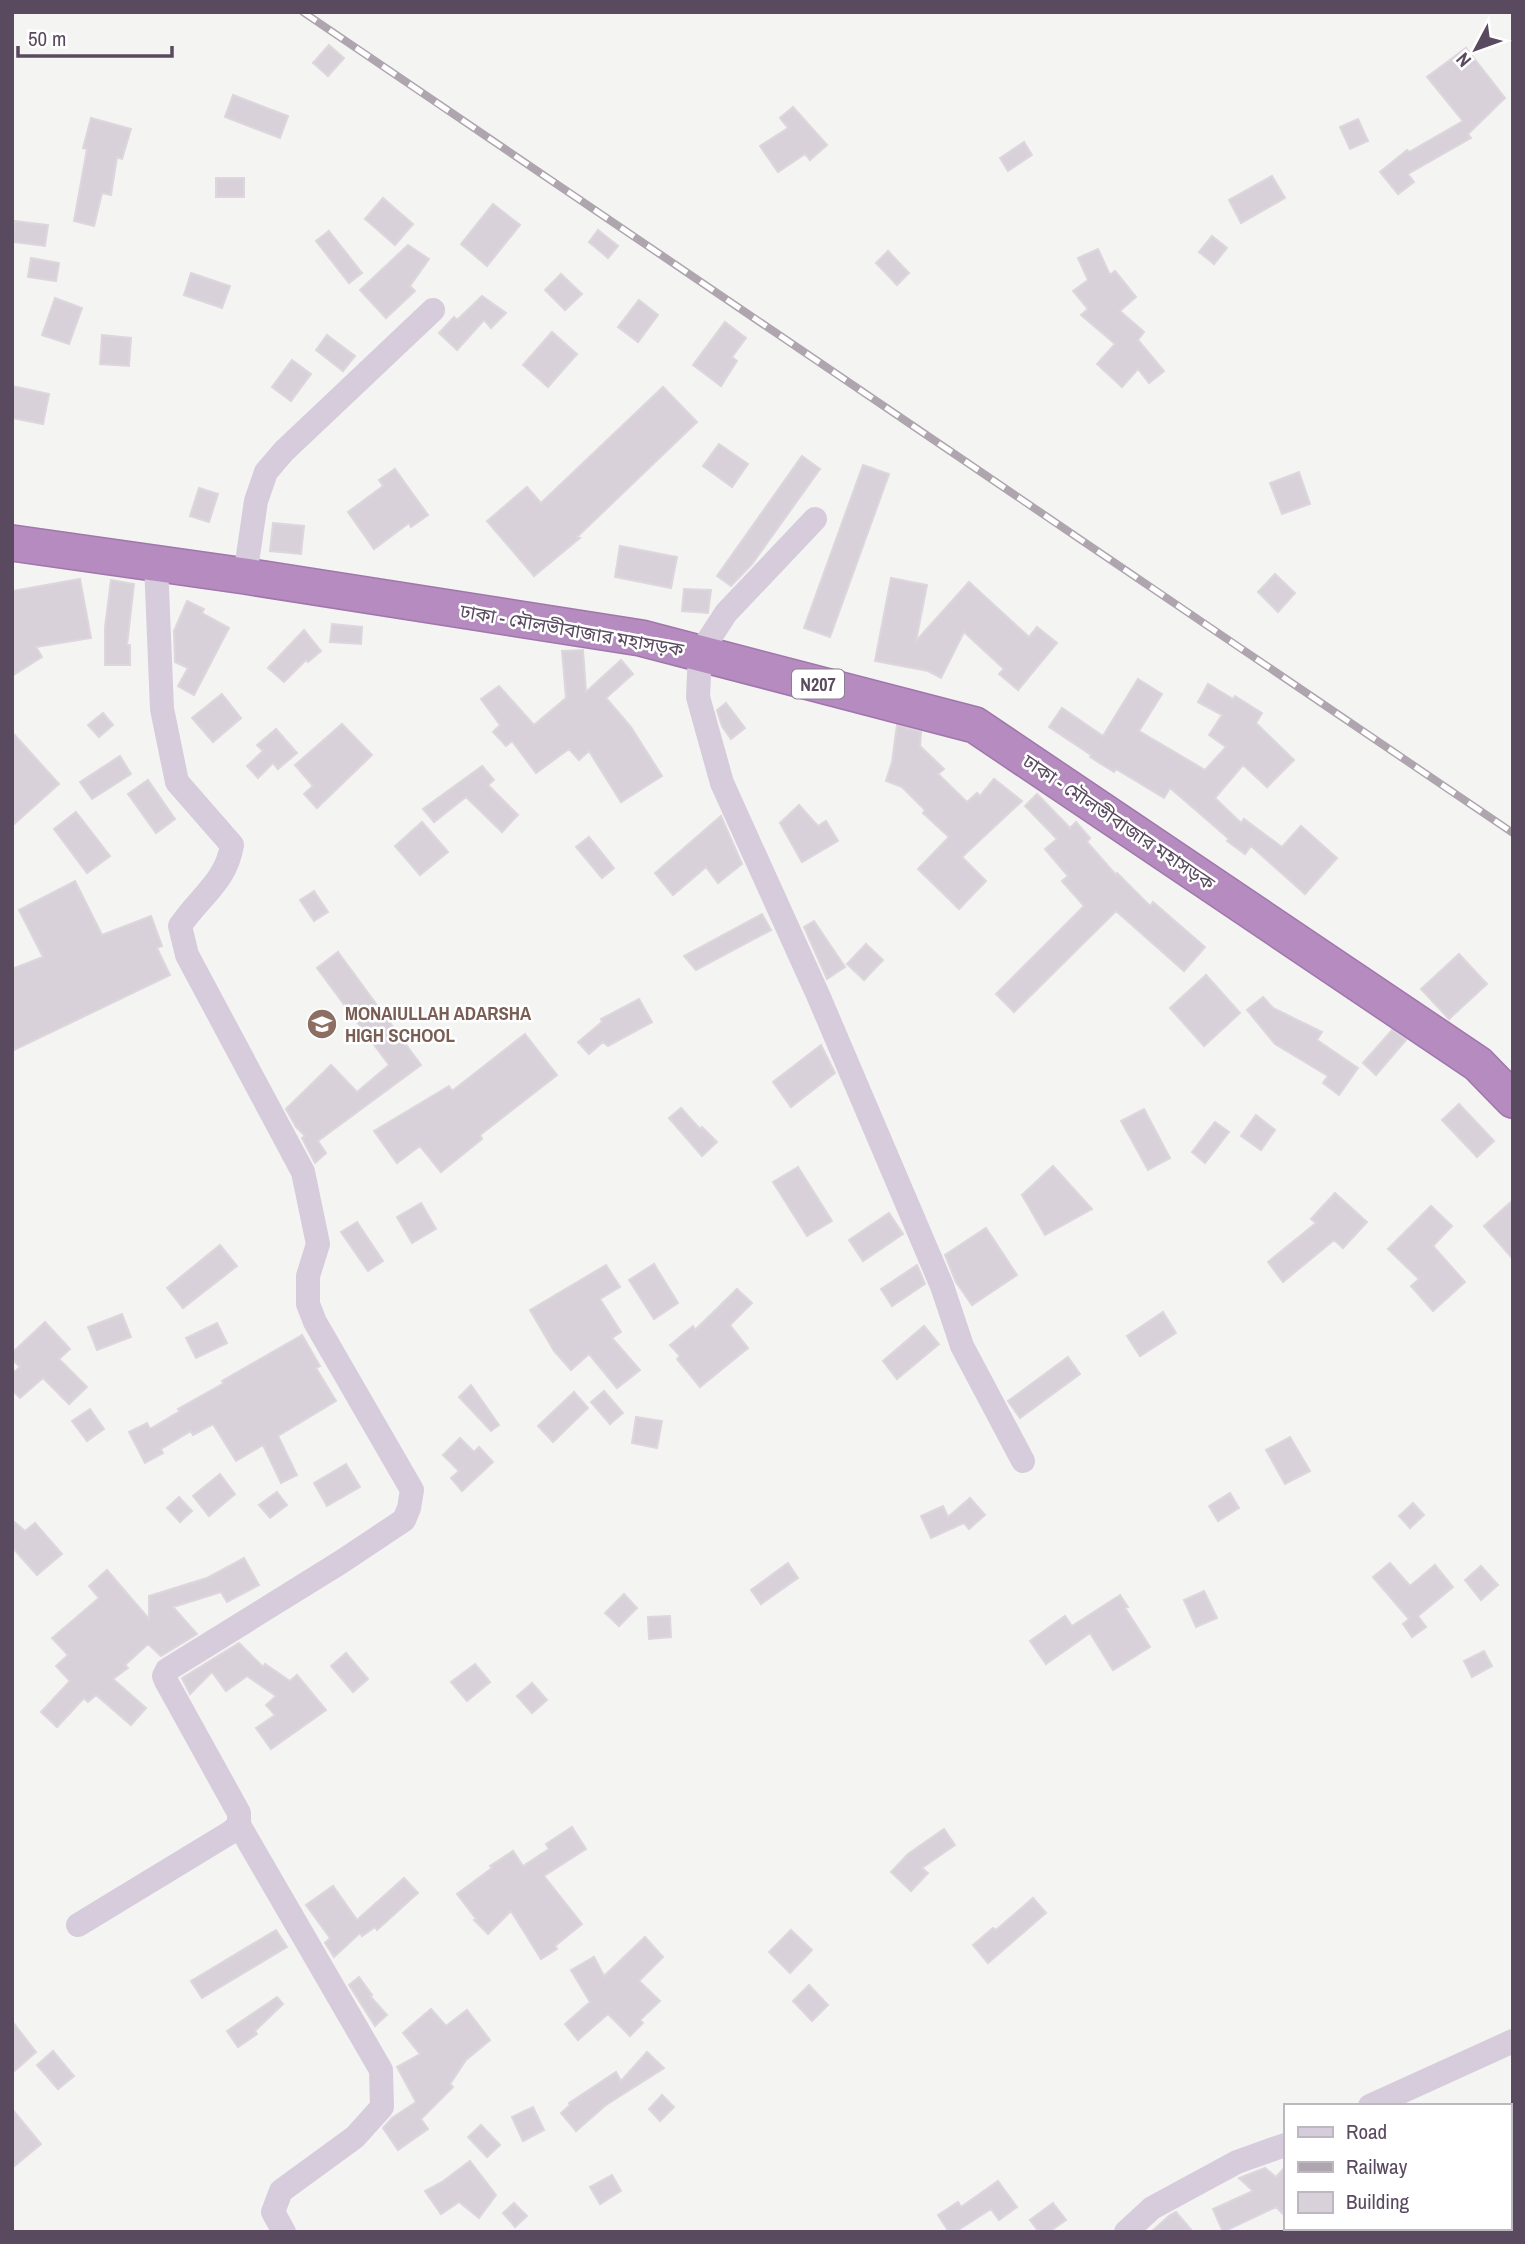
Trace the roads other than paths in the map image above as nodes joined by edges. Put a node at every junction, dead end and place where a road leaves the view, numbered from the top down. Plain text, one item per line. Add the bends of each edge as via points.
1 (433, 310) dead end
2 (815, 519) dead end
3 (12, 543) edge
4 (156, 564) junction
5 (246, 576) junction
6 (700, 653) junction
7 (1513, 1100) edge
8 (1023, 1461) dead end
9 (239, 1825) junction
10 (78, 1925) dead end
11 (1513, 2041) edge
12 (1374, 2104) edge
13 (1284, 2145) edge
14 (284, 2232) edge
15 (1126, 2232) edge

1 - 5 street via 266,472 256,501
2 - 6 street via 726,614
3 - 4 highway, ঢাকা - মৌলভীবাজার মহাসড়ক / N207
4 - 5 highway, ঢাকা - মৌলভীবাজার মহাসড়ক / N207
4 - 9 street via 162,709 177,782 232,845 229,863 217,882 180,926 187,955 303,1172 318,1244 308,1276 308,1304 314,1322 412,1490 404,1520 167,1670 166,1681 239,1813
5 - 6 highway, ঢাকা - মৌলভীবাজার মহাসড়ক / N207 via 641,638
6 - 7 highway, ঢাকা - মৌলভীবাজার মহাসড়ক / N207 via 975,725 1478,1064
6 - 8 street via 698,697 722,783 818,995 942,1286 962,1346
9 - 10 street
9 - 14 street via 381,2070 382,2107 355,2137 281,2191 273,2212
11 - 12 street
13 - 15 street via 1237,2162 1152,2208

